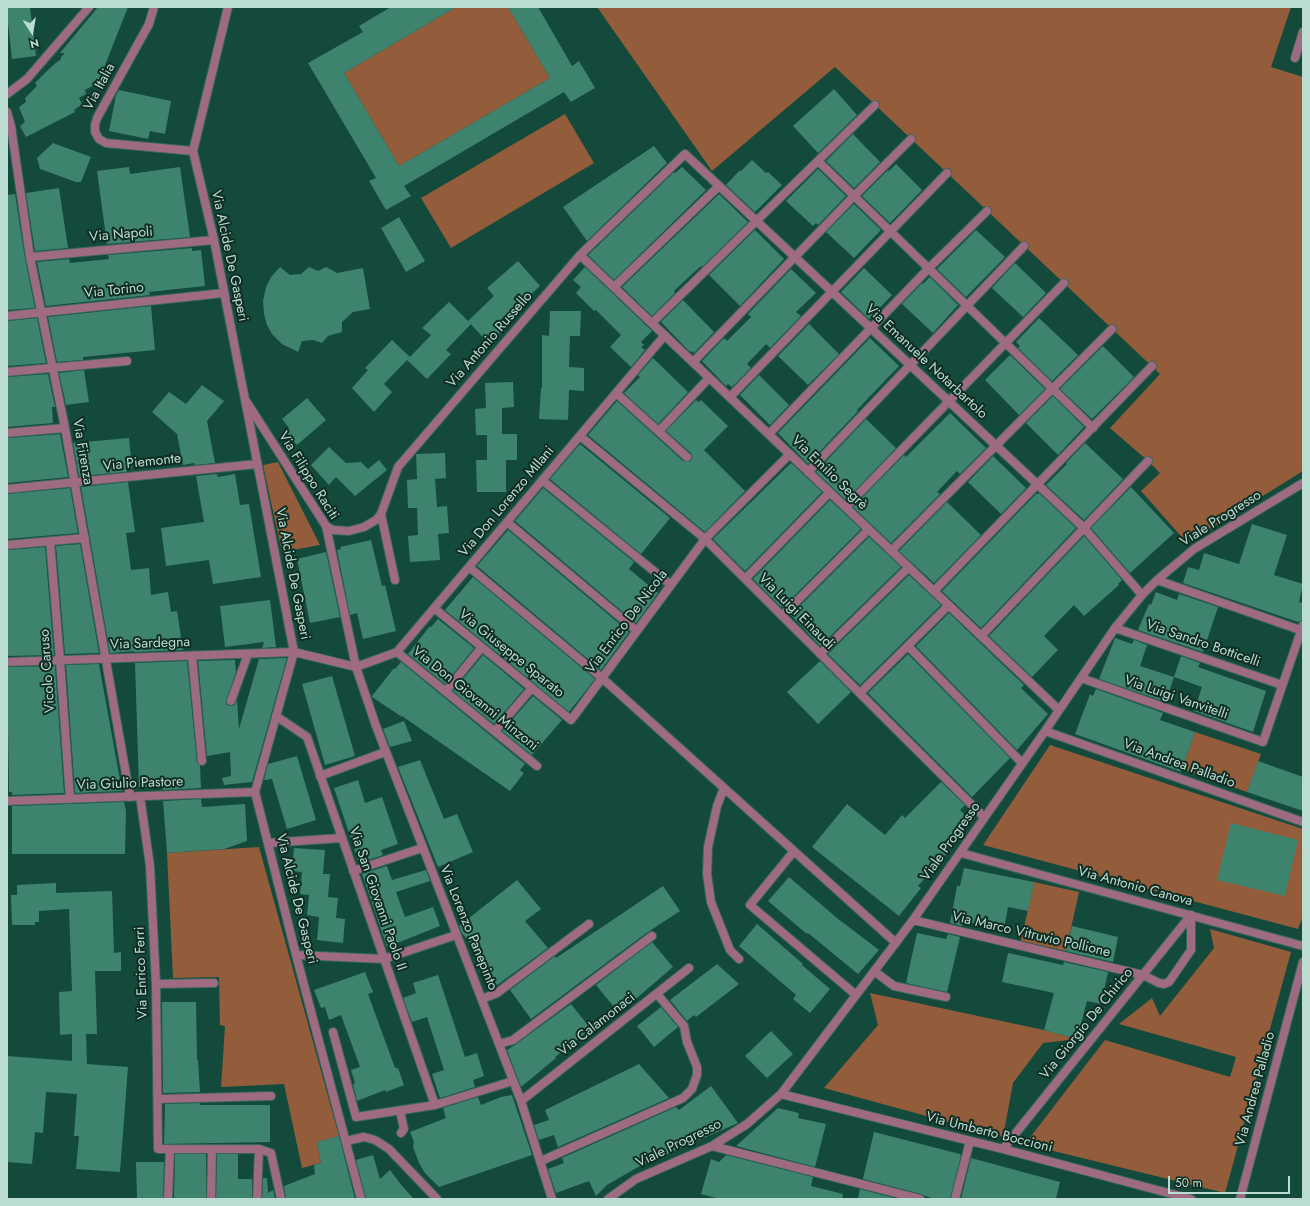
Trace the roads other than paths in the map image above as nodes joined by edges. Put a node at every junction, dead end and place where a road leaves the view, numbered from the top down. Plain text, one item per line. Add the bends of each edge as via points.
1 (89, 7) edge
2 (154, 7) edge
3 (228, 7) edge
4 (1303, 32) edge
5 (1296, 58) dead end
6 (7, 94) edge
7 (875, 105) dead end
8 (7, 112) edge
9 (911, 139) dead end
10 (193, 151) junction
11 (685, 154) joint
12 (818, 161) junction
13 (947, 173) dead end
14 (719, 186) junction
15 (854, 196) junction
16 (987, 211) dead end
17 (757, 221) junction
18 (890, 231) junction
19 (214, 240) junction
20 (1024, 246) dead end
21 (580, 255) junction
22 (30, 257) junction
23 (794, 257) junction
24 (928, 268) junction
25 (1064, 283) dead end
26 (614, 287) junction
27 (832, 292) junction
28 (224, 293) junction
29 (967, 306) junction
30 (42, 312) junction
31 (7, 316) edge
32 (652, 323) junction
33 (871, 328) junction
34 (1112, 329) dead end
35 (664, 335) junction
36 (1006, 344) junction
37 (127, 361) dead end
38 (692, 362) junction
39 (910, 365) junction
40 (1152, 366) dead end
41 (53, 368) junction
42 (7, 372) edge
43 (710, 378) junction
44 (1052, 388) junction
45 (616, 393) junction
46 (243, 397) junction
47 (730, 397) junction
48 (949, 402) junction
49 (65, 428) junction
50 (1093, 428) junction
51 (659, 431) junction
52 (7, 433) edge
53 (769, 434) junction
54 (580, 436) junction
55 (996, 446) junction
56 (790, 454) junction
57 (687, 457) dead end
58 (1148, 461) dead end
59 (257, 464) junction
60 (808, 472) junction
61 (542, 480) junction
62 (74, 483) junction
63 (1303, 483) edge
64 (1038, 485) junction
65 (7, 489) edge
66 (830, 492) junction
67 (846, 507) junction
68 (381, 514) junction
69 (508, 522) junction
70 (326, 526) junction
71 (1084, 528) junction
72 (869, 530) junction
73 (85, 538) junction
74 (705, 540) junction
75 (50, 541) junction
76 (7, 545) edge
77 (892, 551) junction
78 (469, 567) junction
79 (909, 568) junction
80 (745, 579) junction
81 (395, 580) dead end
82 (1157, 580) junction
83 (671, 585) junction
84 (934, 591) junction
85 (1142, 595) junction
86 (949, 606) junction
87 (434, 608) junction
88 (782, 616) junction
89 (1115, 628) junction
90 (1302, 629) edge
91 (637, 631) junction
92 (981, 636) junction
93 (908, 646) junction
94 (482, 647) junction
95 (294, 652) junction
96 (397, 652) junction
97 (248, 654) junction
98 (820, 654) junction
99 (192, 656) junction
100 (105, 659) junction
101 (60, 660) junction
102 (7, 662) edge
103 (356, 667) junction
104 (602, 678) junction
105 (1081, 678) junction
106 (1282, 685) junction
107 (532, 688) junction
108 (446, 691) junction
109 (860, 693) junction
110 (231, 701) dead end
111 (1059, 710) junction
112 (276, 716) junction
113 (571, 720) joint
114 (494, 731) junction
115 (1045, 731) junction
116 (386, 752) junction
117 (202, 761) dead end
118 (1022, 763) junction
119 (537, 766) dead end
120 (320, 776) junction
121 (724, 788) junction
122 (255, 792) junction
123 (130, 796) junction
124 (140, 796) junction
125 (70, 799) junction
126 (7, 801) edge
127 (984, 818) junction
128 (1303, 822) edge
129 (342, 838) junction
130 (268, 843) junction
131 (422, 848) junction
132 (794, 851) junction
133 (961, 853) junction
134 (353, 871) junction
135 (1191, 915) junction
136 (913, 920) junction
137 (589, 924) dead end
138 (456, 935) junction
139 (652, 936) dead end
140 (896, 943) junction
141 (1303, 946) edge
142 (296, 955) junction
143 (384, 959) junction
144 (739, 959) dead end
145 (1303, 962) edge
146 (689, 968) dead end
147 (874, 971) junction
148 (1143, 975) junction
149 (214, 983) dead end
150 (156, 984) junction
151 (657, 994) junction
152 (856, 995) junction
153 (946, 997) dead end
154 (482, 999) junction
155 (333, 1032) dead end
156 (499, 1044) junction
157 (513, 1081) junction
158 (781, 1094) junction
159 (271, 1096) dead end
160 (158, 1099) junction
161 (521, 1101) junction
162 (435, 1105) junction
163 (400, 1111) junction
164 (401, 1133) dead end
165 (346, 1141) junction
166 (970, 1141) junction
167 (712, 1146) junction
168 (170, 1149) junction
169 (212, 1149) junction
170 (258, 1149) junction
171 (1003, 1149) junction
172 (541, 1161) junction
173 (168, 1199) edge
174 (211, 1199) edge
175 (257, 1199) edge
176 (281, 1199) edge
177 (361, 1199) edge
178 (437, 1199) edge
179 (552, 1199) edge
180 (608, 1199) edge
181 (920, 1199) edge
182 (955, 1199) edge
183 (1191, 1199) edge
184 (1240, 1199) edge

1 - 6 street via 27,79
2 - 10 street, Via Italia via 149,24 97,118 95,132 106,143
3 - 10 street, Via Alcide De Gasperi
4 - 5 street
7 - 12 street
8 - 22 street, Via Firenza
9 - 15 street
10 - 19 street, Via Alcide De Gasperi
11 - 14 street, Via Emanuele Notarbartolo
11 - 21 street, Via Antonio Russello
12 - 15 street
12 - 17 street
13 - 18 street
14 - 17 street, Via Emanuele Notarbartolo
14 - 26 street
15 - 18 street
15 - 23 street
16 - 24 street
17 - 23 street, Via Emanuele Notarbartolo
17 - 32 street
18 - 24 street
18 - 27 street
19 - 22 street, Via Napoli
19 - 28 street, Via Alcide De Gasperi
20 - 29 street
21 - 26 street, Via Emilio Segrè
21 - 68 street, Via Antonio Russello via 398,467
22 - 30 street, Via Firenza
23 - 27 street, Via Emanuele Notarbartolo
23 - 38 street
24 - 29 street
24 - 33 street
25 - 36 street
26 - 32 street, Via Emilio Segrè
27 - 33 street, Via Emanuele Notarbartolo
27 - 47 street
28 - 30 street, Via Torino
28 - 46 street, Via Alcide De Gasperi
29 - 36 street
29 - 39 street
30 - 31 street, Via Torino
30 - 41 street, Via Firenza
32 - 35 street, Via Emilio Segrè
33 - 39 street, Via Emanuele Notarbartolo
33 - 53 street
34 - 44 street
35 - 38 street, Via Emilio Segrè
35 - 45 street, Via Don Lorenzo MIlani
36 - 44 street
36 - 48 street
37 - 41 street
38 - 43 street, Via Emilio Segrè
39 - 48 street, Via Emanuele Notarbartolo
39 - 60 street
40 - 50 street
41 - 42 street
41 - 49 street, Via Firenza
43 - 47 street, Via Emilio Segrè
43 - 51 street
44 - 50 street
44 - 55 street
45 - 51 street
45 - 54 street, Via Don Lorenzo MIlani
46 - 59 street, Via Alcide De Gasperi
46 - 70 street, Via Filippo Raciti
47 - 53 street, Via Emilio Segrè
48 - 55 street, Via Emanuele Notarbartolo
48 - 67 street
49 - 52 street
49 - 62 street, Via Firenza
50 - 64 street
51 - 57 street
53 - 56 street, Via Emilio Segrè
54 - 61 street, Via Don Lorenzo MIlani
54 - 74 street, Via Luigi Einaudi
55 - 64 street, Via Emanuele Notarbartolo
55 - 77 street
56 - 60 street, Via Emilio Segrè
56 - 74 street, Via Enrico De Nicola
58 - 71 street
59 - 62 street, Via Piemonte
59 - 95 street, Via Alcide De Gasperi
60 - 66 street, Via Emilio Segrè
61 - 69 street, Via Don Lorenzo MIlani
61 - 83 street
62 - 65 street, Via Piemonte
62 - 73 street, Via Firenza
63 - 82 street, Viale Progresso via 1194,549
64 - 71 street, Via Emanuele Notarbartolo
64 - 84 street
66 - 67 street, Via Emilio Segrè
66 - 80 street
67 - 72 street, Via Emilio Segrè
68 - 70 street via 371,524 357,529 341,531
68 - 81 street
69 - 78 street, Via Don Lorenzo MIlani
69 - 91 street
70 - 103 street, Via Filippo Raciti
71 - 85 street, Via Emanuele Notarbartolo
71 - 92 street
72 - 77 street, Via Emilio Segrè
72 - 88 street
73 - 75 street
73 - 100 street, Via Firenza
74 - 80 street, Via Luigi Einaudi
74 - 83 street, Via Enrico De Nicola
75 - 76 street
75 - 101 street, Vicolo Caruso
77 - 79 street, Via Emilio Segrè
78 - 87 street, Via Don Lorenzo MIlani
78 - 104 street
79 - 84 street, Via Emilio Segrè
79 - 98 street
80 - 88 street, Via Luigi Einaudi
82 - 85 street, Viale Progresso
82 - 90 street
83 - 91 street, Via Enrico De Nicola
84 - 86 street, Via Emilio Segrè
85 - 89 street, Viale Progresso
86 - 92 street, Via Emilio Segrè
86 - 93 street
87 - 94 street, Via Giuseppe Sparato
87 - 96 street, Via Don Lorenzo MIlani
88 - 98 street, Via Luigi Einaudi
89 - 105 street, Viale Progresso
89 - 106 street, Via Sandro Botticelli
90 - 106 street
91 - 104 street, Via Enrico De Nicola
92 - 111 street, Via Emilio Segrè
93 - 109 street
93 - 118 street
94 - 107 street, Via Giuseppe Sparato
94 - 108 street
95 - 97 street, Via Sardegna
95 - 103 street, Via Sardegna
95 - 112 street, Via Alcide De Gasperi
96 - 103 street, Via Don Lorenzo MIlani
96 - 108 street, Via Don Giovanni Minzoni
97 - 99 street, Via Sardegna
97 - 110 street
98 - 109 street, Via Luigi Einaudi
99 - 100 street, Via Sardegna
99 - 117 street
100 - 101 street, Via Sardegna
100 - 123 street, Via Firenza
101 - 102 street, Via Sardegna
101 - 125 street, Vicolo Caruso
103 - 116 street, Via Lorenzo Panepinto
104 - 113 street, Via Enrico De Nicola
104 - 121 street
105 - 106 street, Via Luigi Vanvitelli via 1263,742
105 - 111 street, Viale Progresso
107 - 113 street, Via Giuseppe Sparato
107 - 114 street
108 - 114 street, Via Don Giovanni Minzoni
109 - 127 street, Via Luigi Einaudi
111 - 115 street, Viale Progresso
112 - 120 street, Via San Giovanni Paolo II via 307,737
112 - 122 street, Via Alcide De Gasperi
114 - 119 street, Via Don Giovanni Minzoni
115 - 118 street, Viale Progresso
115 - 128 street, Via Andrea Palladio
116 - 120 street
116 - 131 street, Via Lorenzo Panepinto
118 - 127 street, Viale Progresso
120 - 129 street, Via San Giovanni Paolo II
121 - 132 street
121 - 144 street via 717,806 708,847 707,874 711,902 730,950
122 - 124 street, Via Giulio Pastore
122 - 130 street, Via Alcide De Gasperi
123 - 124 street, Via Giulio Pastore
123 - 125 street, Via Giulio Pastore
124 - 150 street, Via Enrico Ferri via 150,866
125 - 126 street, Via Giulio Pastore
127 - 133 street, Viale Progresso
129 - 130 street
129 - 134 street, Via San Giovanni Paolo II
130 - 142 street, Via Alcide De Gasperi
131 - 134 street
131 - 138 street, Via Lorenzo Panepinto
132 - 140 street
132 - 152 street via 750,905
133 - 135 street, Via Antonio Canova
133 - 136 street, Viale Progresso
134 - 143 street, Via San Giovanni Paolo II
135 - 141 street, Via Antonio Canova
135 - 148 street, Via Giorgio De Chirico
135 - 148 street, Via Marco Vitruvio Pollione via 1191,950 1169,982 1159,983
136 - 140 street, Viale Progresso
136 - 148 street, Via Marco Vitruvio Pollione
137 - 154 street via 497,993
138 - 143 street
138 - 154 street, Via Lorenzo Panepinto
139 - 156 street via 513,1040
140 - 147 street, Viale Progresso
142 - 143 street
142 - 165 street, Via Alcide De Gasperi
143 - 162 street, Via San Giovanni Paolo II
145 - 184 street, Via Andrea Palladio
146 - 151 street, Via Calamonaci
147 - 152 street, Viale Progresso
147 - 153 street via 894,986
148 - 171 street, Via Giorgio De Chirico
149 - 150 street
150 - 160 street, Via Enrico Ferri
151 - 161 street, Via Calamonaci
151 - 172 street via 684,1026 697,1067 696,1082 692,1089 683,1098
152 - 158 street, Viale Progresso
154 - 156 street, Via Lorenzo Panepinto
155 - 163 street via 356,1117
156 - 157 street, Via Lorenzo Panepinto
157 - 161 street, Via Lorenzo Panepinto
157 - 162 street
158 - 166 street, Via Umberto Boccioni
158 - 167 street, Viale Progresso via 747,1124
159 - 160 street
160 - 168 street, Via Enrico Ferri via 158,1149
161 - 172 street, Via Lorenzo Panepinto
162 - 163 street
163 - 164 street via 404,1129
165 - 177 street, Via Alcide De Gasperi
165 - 178 street via 364,1137 375,1140 389,1149
166 - 171 street, Via Umberto Boccioni
166 - 182 street
167 - 180 street, Viale Progresso via 636,1179
167 - 181 street
168 - 169 street
168 - 173 street
169 - 170 street
169 - 174 street
170 - 175 street
170 - 176 street via 271,1153
171 - 183 street, Via Umberto Boccioni
172 - 179 street, Via Lorenzo Panepinto

